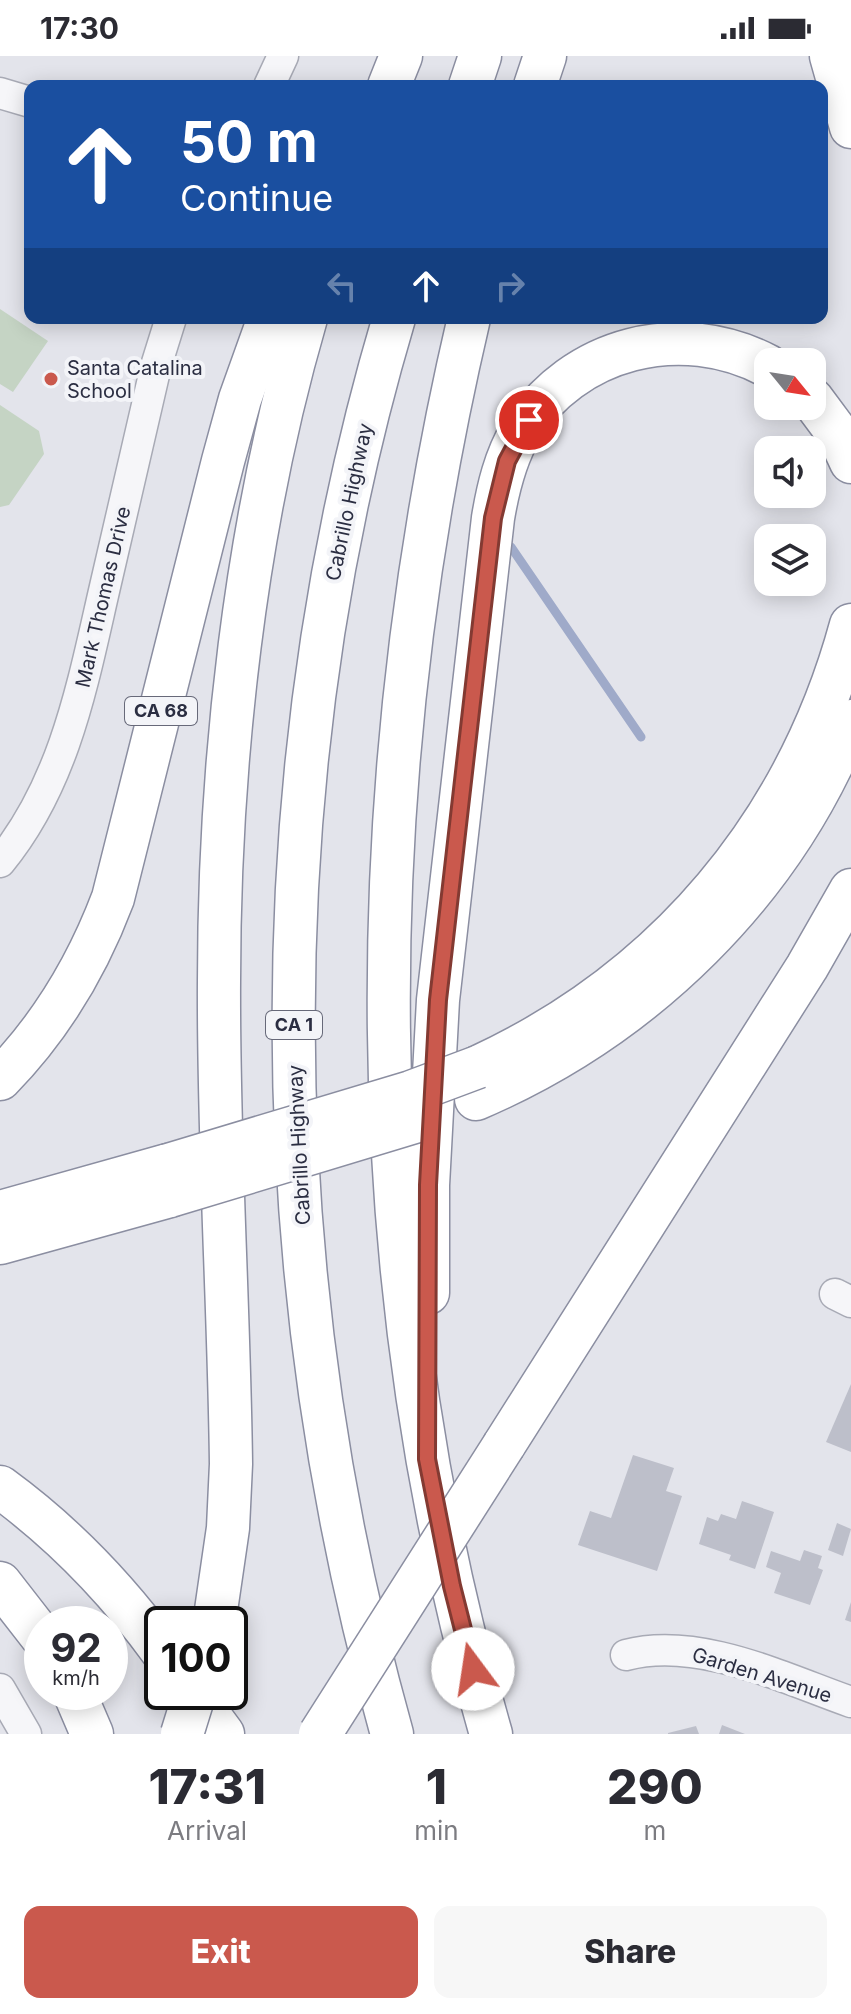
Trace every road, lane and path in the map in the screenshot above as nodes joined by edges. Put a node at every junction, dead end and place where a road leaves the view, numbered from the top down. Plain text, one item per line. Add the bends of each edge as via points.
1 (283, 56) edge
2 (401, 56) edge
3 (480, 56) edge
4 (545, 56) edge
5 (831, 56) edge
6 (272, 80) edge
7 (391, 80) edge
8 (472, 80) edge
9 (537, 80) edge
10 (0, 93) edge
11 (24, 100) edge
12 (851, 127) edge
13 (169, 324) edge
14 (267, 324) edge
15 (304, 324) edge
16 (392, 324) edge
17 (468, 324) edge
18 (754, 361) edge
19 (826, 418) edge
20 (851, 462) edge
21 (851, 625) edge
22 (851, 721) edge
23 (0, 862) edge
24 (851, 890) edge
25 (0, 1079) edge
26 (477, 1083) junction
27 (169, 1180) junction
28 (0, 1212) edge
29 (0, 1243) edge
30 (427, 1459) junction
31 (0, 1487) edge
32 (0, 1583) edge
33 (217, 1606) edge
34 (24, 1614) edge
35 (144, 1629) edge
36 (626, 1655) dead end
37 (0, 1689) edge
38 (851, 1702) edge
39 (82, 1710) edge
40 (189, 1710) edge
41 (206, 1710) edge
42 (26, 1734) edge
43 (92, 1734) edge
44 (182, 1734) edge
45 (223, 1734) edge
46 (320, 1734) edge
47 (392, 1734) edge
48 (491, 1734) edge

1 - 6 street
2 - 7 highway
3 - 8 highway
4 - 9 highway
5 - 12 highway
10 - 11 street
13 - 23 street, Mark Thomas Drive via 75,714 40,802
14 - 25 highway, CA 68 via 223,461 113,898 63,1002
15 - 33 highway via 254,558 238,668 223,848 219,1044 231,1464
16 - 47 highway, Cabrillo Highway / CA 1 via 352,480 317,671 300,818 294,1010 297,1142 314,1342 349,1558
17 - 30 highway via 412,632 389,951 395,1204
18 - 30 highway via 721,348 683,343 647,345 597,362 540,405 520,432 502,477 472,691 433,1061
19 - 20 highway
21 - 26 highway via 799,764 765,823 723,879 680,927 607,992
22 - 26 highway via 826,778 790,838 701,948 599,1034 543,1068
24 - 46 highway, bridge
26 - 27 highway, bridge via 352,1142
27 - 28 highway
27 - 29 highway
30 - 48 highway via 452,1586
31 - 35 highway via 89,1563
32 - 34 highway
36 - 38 street, Garden Avenue via 661,1648 702,1654
37 - 42 street
39 - 43 highway
40 - 44 highway, bridge
41 - 45 highway

